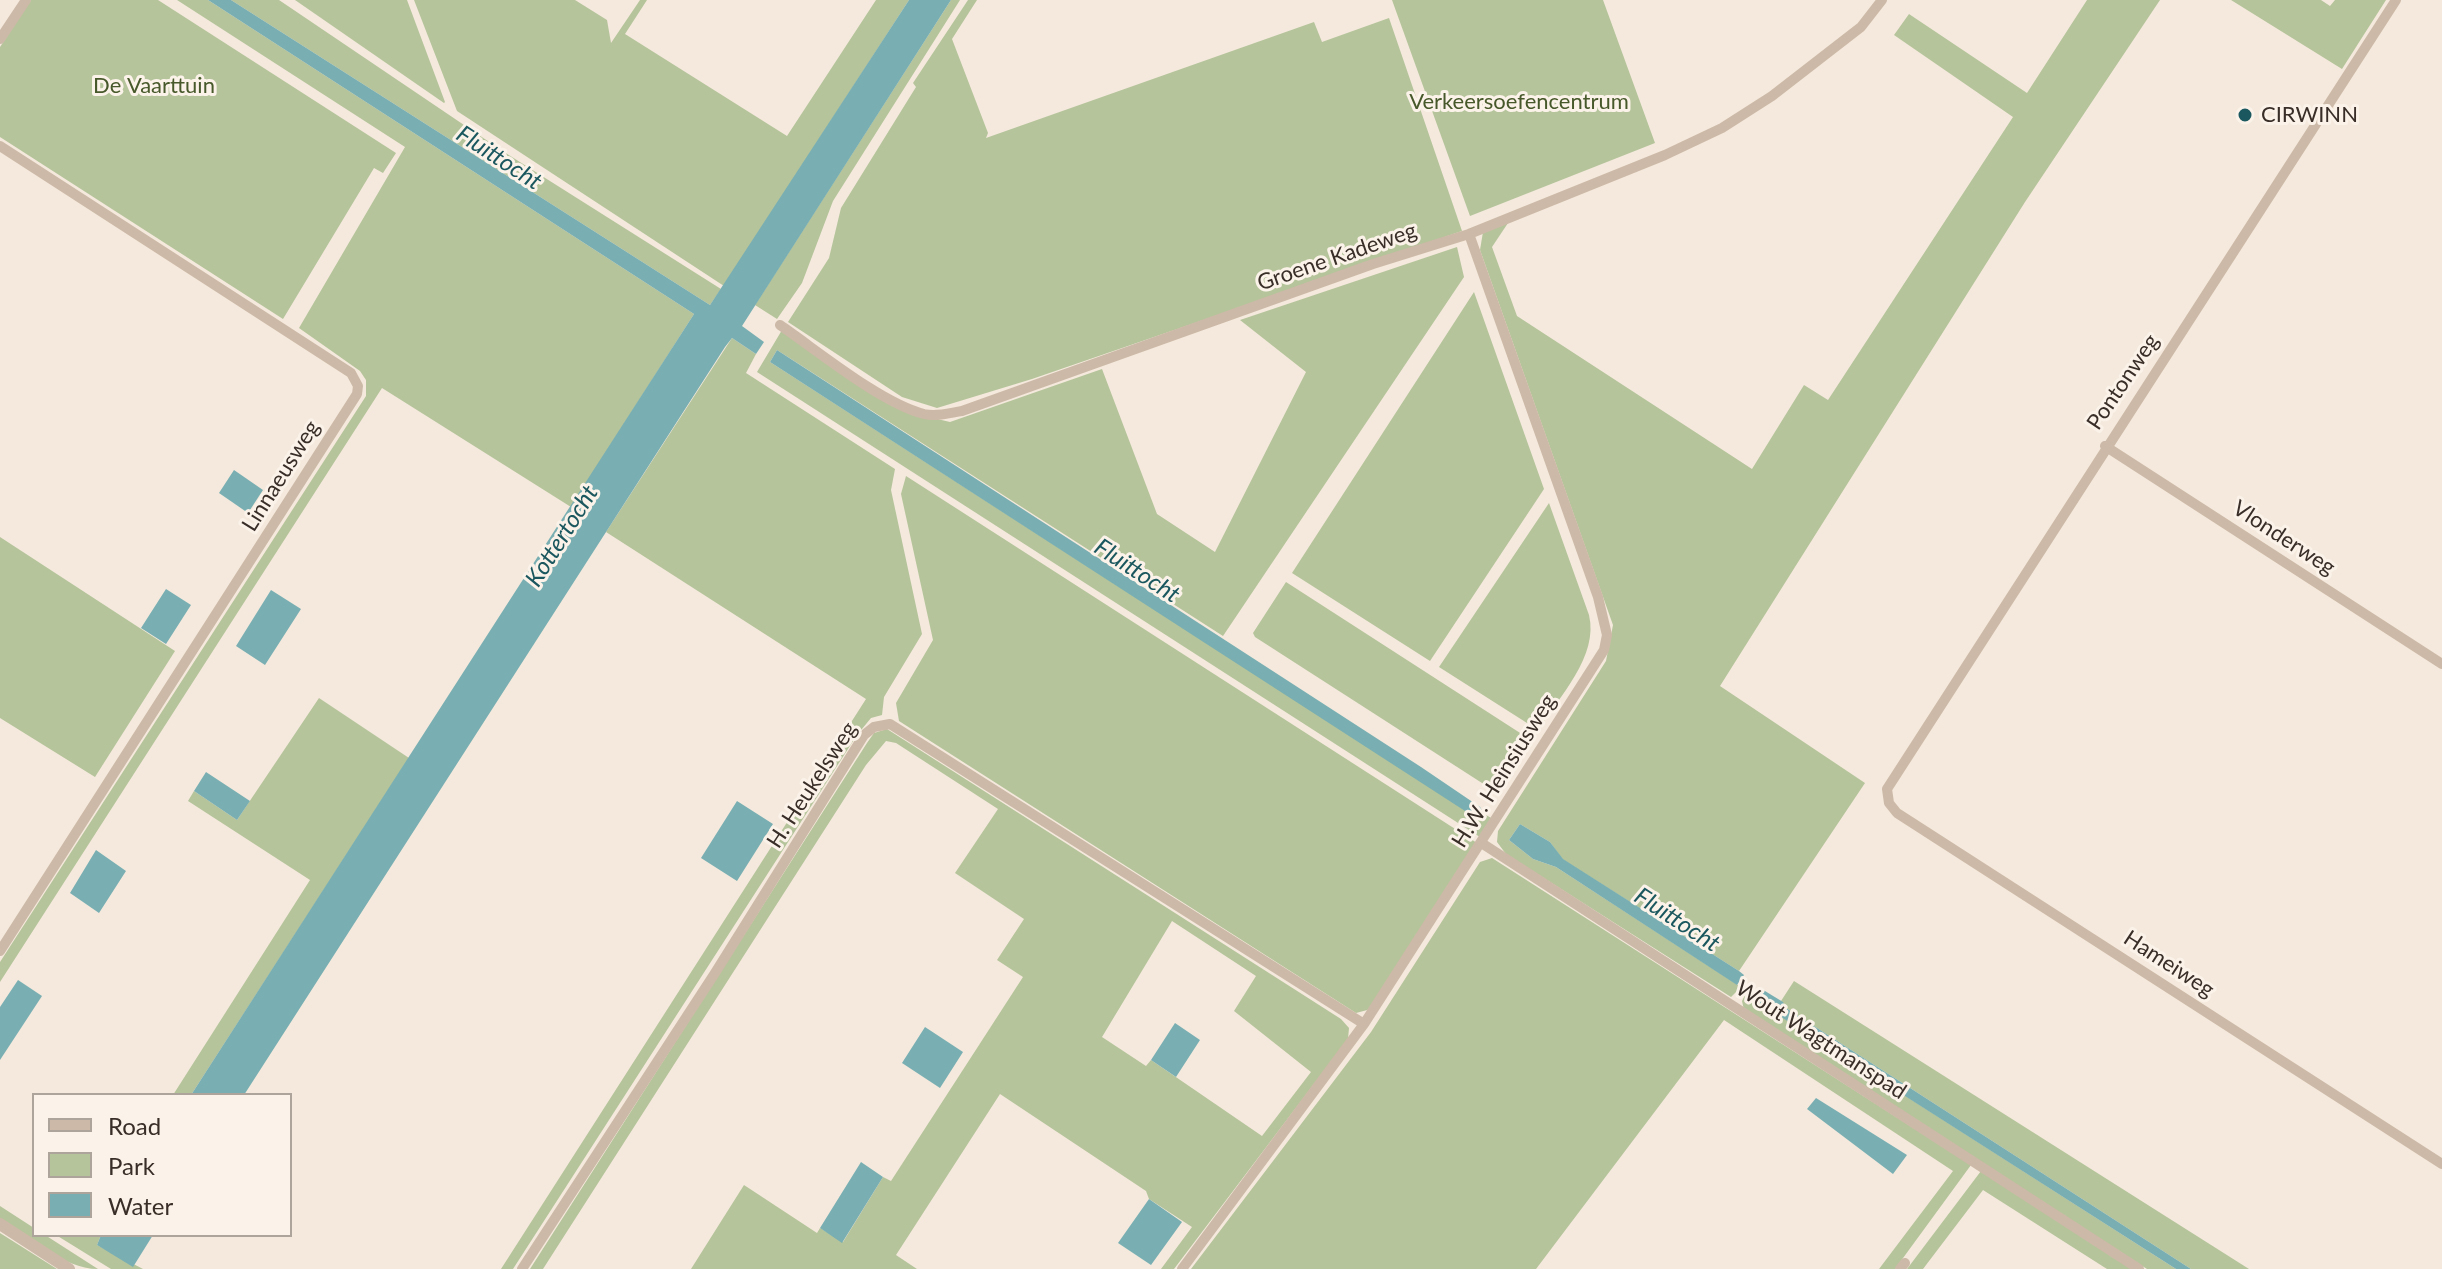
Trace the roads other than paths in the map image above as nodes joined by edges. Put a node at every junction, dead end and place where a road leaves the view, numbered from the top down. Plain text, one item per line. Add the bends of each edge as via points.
1 (26, 0) edge
2 (1882, 0) edge
3 (2396, 0) edge
4 (0, 39) edge
5 (0, 146) edge
6 (1469, 234) junction
7 (780, 325) dead end
8 (2105, 446) junction
9 (2442, 664) edge
10 (1887, 789) joint
11 (1483, 844) junction
12 (0, 951) edge
13 (1364, 1024) junction
14 (2442, 1164) edge
15 (0, 1224) edge
16 (69, 1269) edge
17 (522, 1269) edge
18 (1182, 1269) edge
19 (2139, 1269) edge

1 - 4 street
2 - 6 street, Groene Kadeweg via 1861,27 1722,128
3 - 8 street, Pontonweg
5 - 12 street, Linnaeusweg via 286,329 351,373 358,386
6 - 7 street, Groene Kadeweg via 936,416 872,388
6 - 11 street, H.W. Heinsiusweg via 1607,635 1604,650
8 - 9 street, Vlonderweg
8 - 10 street, Pontonweg
10 - 14 street, Hameiweg via 1897,813
11 - 13 street, H.W. Heinsiusweg
11 - 19 street, Wout Wagtmanspad
13 - 17 street, H. Heukelsweg via 890,724 874,727 864,735
13 - 18 street, H.W. Heinsiusweg
15 - 16 street

